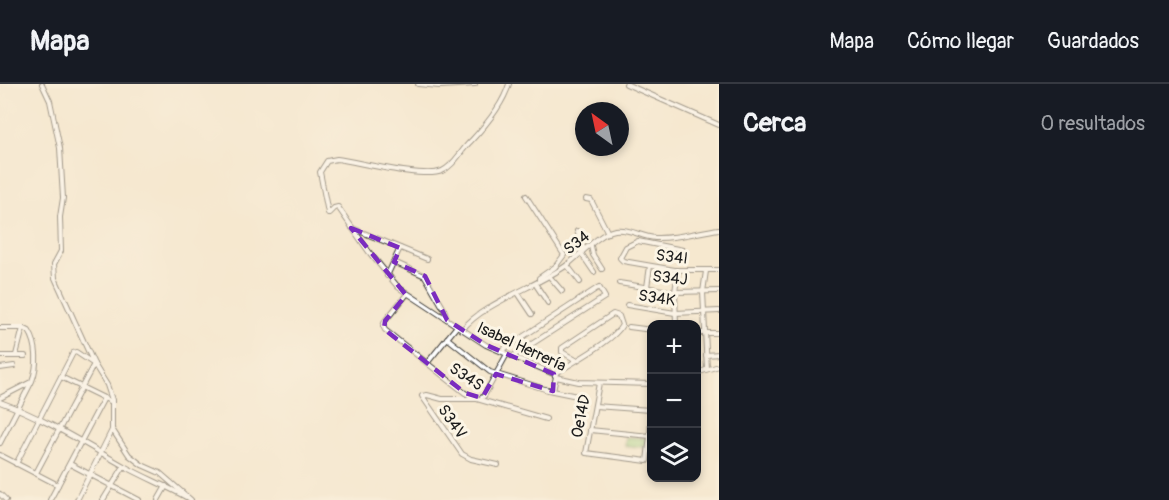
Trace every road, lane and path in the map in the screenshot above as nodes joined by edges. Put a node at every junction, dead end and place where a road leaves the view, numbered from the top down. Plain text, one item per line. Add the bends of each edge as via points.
1 (42, 84) edge
2 (418, 84) edge
3 (475, 84) edge
4 (509, 84) edge
5 (626, 84) edge
6 (719, 125) edge
7 (526, 196) dead end
8 (586, 199) dead end
9 (351, 228) junction
10 (719, 229) edge
11 (577, 231) dead end
12 (608, 233) junction
13 (591, 245) junction
14 (400, 248) junction
15 (683, 250) dead end
16 (581, 253) junction
17 (427, 259) dead end
18 (394, 262) junction
19 (567, 265) junction
20 (650, 266) junction
21 (602, 269) dead end
22 (719, 270) edge
23 (678, 271) junction
24 (706, 271) junction
25 (594, 272) dead end
26 (387, 276) junction
27 (549, 276) junction
28 (579, 282) dead end
29 (619, 282) dead end
30 (537, 283) junction
31 (647, 287) junction
32 (562, 291) dead end
33 (719, 291) edge
34 (675, 292) junction
35 (703, 292) junction
36 (518, 293) junction
37 (406, 294) junction
38 (548, 303) dead end
39 (627, 305) dead end
40 (719, 311) edge
41 (704, 312) junction
42 (675, 313) junction
43 (532, 314) dead end
44 (447, 320) junction
45 (676, 320) edge
46 (457, 326) junction
47 (629, 327) dead end
48 (0, 328) edge
49 (23, 328) junction
50 (647, 329) edge
51 (462, 330) junction
52 (719, 333) edge
53 (701, 334) edge
54 (705, 334) junction
55 (447, 339) junction
56 (500, 351) junction
57 (507, 354) junction
58 (719, 354) edge
59 (16, 355) junction
60 (706, 355) junction
61 (0, 356) edge
62 (25, 356) dead end
63 (513, 356) junction
64 (576, 360) junction
65 (428, 362) junction
66 (94, 364) junction
67 (14, 366) dead end
68 (719, 366) edge
69 (0, 368) edge
70 (707, 369) junction
71 (701, 371) edge
72 (496, 375) junction
73 (555, 376) junction
74 (61, 377) junction
75 (32, 381) junction
76 (599, 383) junction
77 (647, 385) edge
78 (83, 386) junction
79 (553, 391) junction
80 (582, 397) dead end
81 (104, 398) junction
82 (477, 399) junction
83 (0, 400) edge
84 (112, 402) junction
85 (595, 406) junction
86 (18, 408) junction
87 (647, 410) edge
88 (38, 419) junction
89 (546, 419) dead end
90 (112, 429) junction
91 (60, 430) junction
92 (590, 430) junction
93 (647, 436) edge
94 (82, 441) junction
95 (0, 443) edge
96 (102, 452) junction
97 (0, 455) edge
98 (647, 461) edge
99 (16, 464) junction
100 (70, 464) junction
101 (498, 465) dead end
102 (124, 466) junction
103 (36, 473) junction
104 (90, 475) junction
105 (58, 485) junction
106 (112, 486) junction
107 (166, 486) junction
108 (0, 494) edge
109 (132, 498) edge
110 (6, 500) edge
111 (50, 500) edge
112 (77, 500) edge
113 (104, 500) edge
114 (139, 500) edge
115 (158, 500) edge
116 (191, 500) edge

1 - 66 street via 50,101 60,148 63,198 61,250 54,264 55,279
2 - 3 street
4 - 9 street, Isabel Herrería via 484,127 442,171 327,161 320,172 329,213 338,207
5 - 6 street
7 - 30 street via 564,255
8 - 12 street via 590,199
9 - 14 street
9 - 26 street, Isabel Herrería
10 - 12 street, S34 via 664,237 626,230
11 - 16 street via 584,247
12 - 13 street, S34
13 - 16 street, S34
13 - 21 street
14 - 17 street
14 - 18 street
15 - 20 street, S34I via 638,242 620,256 622,261
16 - 19 street, S34
16 - 25 street
18 - 26 street
18 - 44 street via 425,276
19 - 27 street, S34
19 - 28 street
20 - 23 street, S34I
20 - 31 street
22 - 24 street, S34I
23 - 24 street, S34I
23 - 34 street
24 - 35 street
26 - 37 street, Isabel Herrería
27 - 30 street, S34
27 - 32 street
29 - 31 street, S34J
30 - 36 street, S34
30 - 38 street
31 - 34 street, S34J
33 - 35 street, S34J
34 - 35 street, S34J
34 - 42 street
35 - 41 street
36 - 43 street
36 - 51 street, S34 via 489,308
37 - 44 street, Isabel Herrería
37 - 65 street, S34S via 383,326
39 - 42 street, S34K
40 - 41 street, S34K
41 - 42 street, S34K
41 - 54 street
42 - 45 street
44 - 46 street, Isabel Herrería
46 - 51 street, Isabel Herrería
46 - 55 street
47 - 50 street
48 - 49 street
49 - 59 street
49 - 75 street via 31,333 34,343 36,372
51 - 56 street, Isabel Herrería
52 - 54 street
53 - 54 street
54 - 60 street
55 - 65 street
55 - 72 street
56 - 57 street, Isabel Herrería
56 - 63 street via 599,287 605,297
57 - 63 street, Isabel Herrería
57 - 72 street
58 - 60 street
59 - 61 street
59 - 62 street
60 - 70 street
63 - 73 street, Isabel Herrería
64 - 64 street via 618,332 622,325 619,316 614,314 563,347 562,352
64 - 73 street
65 - 82 street, S34S
66 - 74 street via 75,352
66 - 78 street
66 - 84 street
67 - 69 street
68 - 70 street
70 - 71 street
72 - 79 street
72 - 82 street via 484,396
73 - 76 street, Isabel Herrería
73 - 79 street
74 - 78 street
74 - 88 street
75 - 83 street
75 - 86 street
76 - 77 street, Isabel Herrería
76 - 85 street, Oe14D
78 - 81 street
78 - 91 street
79 - 80 street
81 - 84 street
81 - 94 street
82 - 89 street, S34S
82 - 101 street, S34V via 422,396 462,454
83 - 86 street
84 - 90 street
85 - 87 street
85 - 92 street, Oe14D
86 - 88 street
86 - 95 street
88 - 91 street
88 - 99 street
90 - 96 street
90 - 116 street via 129,456 160,473
91 - 94 street
91 - 103 street
92 - 93 street
92 - 98 street, Oe14D via 586,454
94 - 96 street
94 - 100 street
96 - 102 street
96 - 104 street
97 - 99 street
99 - 103 street
100 - 104 street
100 - 105 street
102 - 106 street
102 - 107 street
103 - 105 street
104 - 106 street
104 - 112 street
105 - 111 street
106 - 109 street
106 - 113 street
107 - 115 street
107 - 116 street
108 - 110 street
109 - 114 street

